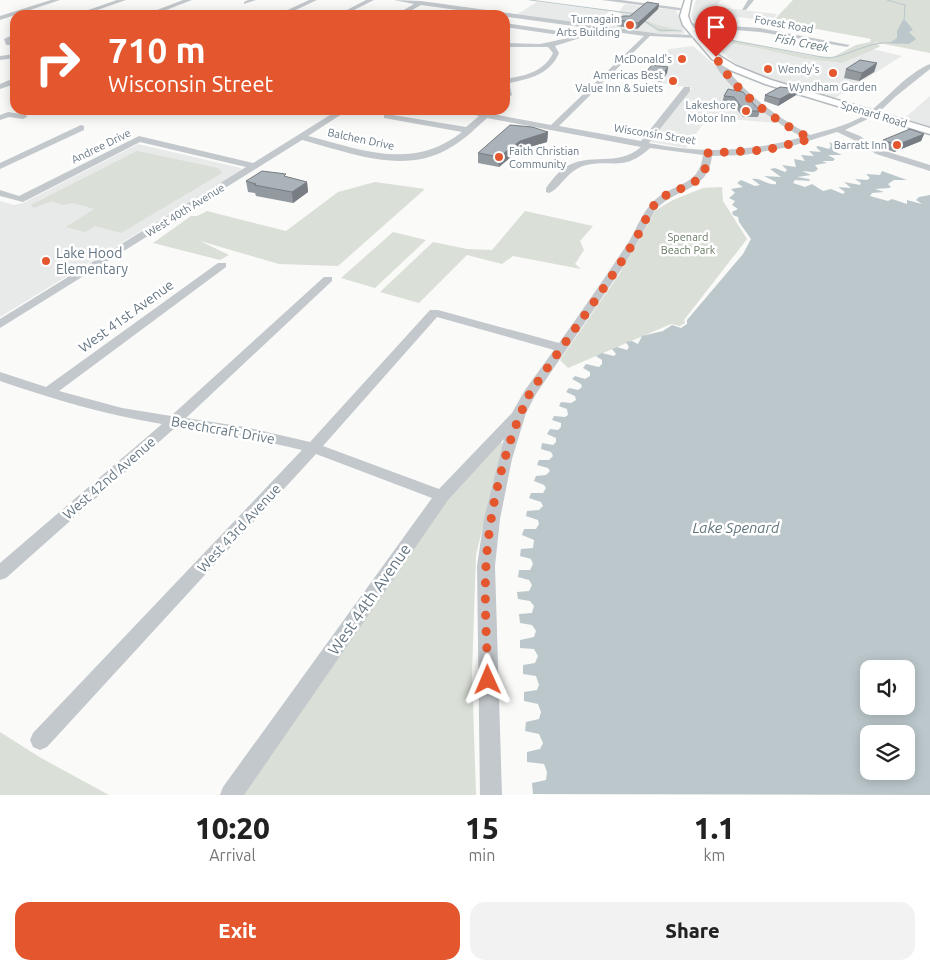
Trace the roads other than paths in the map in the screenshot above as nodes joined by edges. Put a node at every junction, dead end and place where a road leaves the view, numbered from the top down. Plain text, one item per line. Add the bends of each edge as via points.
1 (57, 0) edge
2 (122, 0) edge
3 (189, 0) edge
4 (253, 0) edge
5 (314, 0) edge
6 (371, 0) edge
7 (397, 0) edge
8 (605, 0) edge
9 (688, 0) edge
10 (751, 0) edge
11 (246, 3) dead end
12 (421, 3) junction
13 (172, 6) junction
14 (188, 9) dead end
15 (685, 9) junction
16 (744, 9) dead end
17 (25, 10) edge
18 (92, 10) edge
19 (161, 10) edge
20 (288, 10) edge
21 (350, 10) dead end
22 (408, 10) edge
23 (471, 10) edge
24 (510, 15) edge
25 (687, 25) junction
26 (510, 26) edge
27 (594, 27) junction
28 (649, 34) junction
29 (582, 36) junction
30 (695, 36) junction
31 (10, 38) edge
32 (8, 44) dead end
33 (847, 45) dead end
34 (510, 46) edge
35 (550, 46) junction
36 (725, 66) junction
37 (930, 66) edge
38 (917, 76) junction
39 (930, 79) edge
40 (510, 80) edge
41 (687, 89) dead end
42 (874, 113) junction
43 (13, 115) edge
44 (336, 115) edge
45 (484, 115) edge
46 (501, 115) edge
47 (387, 116) dead end
48 (23, 117) dead end
49 (553, 127) junction
50 (81, 128) dead end
51 (467, 130) junction
52 (840, 131) junction
53 (930, 131) edge
54 (302, 137) junction
55 (811, 139) junction
56 (646, 145) junction
57 (708, 153) junction
58 (0, 166) edge
59 (255, 166) junction
60 (930, 168) edge
61 (549, 190) dead end
62 (0, 193) edge
63 (222, 265) dead end
64 (328, 279) dead end
65 (0, 324) edge
66 (561, 348) junction
67 (0, 376) edge
68 (48, 392) junction
69 (520, 413) junction
70 (173, 422) junction
71 (313, 448) junction
72 (442, 496) junction
73 (0, 573) edge
74 (40, 740) dead end
75 (231, 795) edge
76 (491, 795) edge

1 - 17 street
2 - 18 street
3 - 13 street
4 - 11 street
5 - 20 street
6 - 21 street
7 - 12 street
8 - 15 street
9 - 15 main road, Spenard Road
10 - 16 street
12 - 22 street
12 - 23 street
13 - 14 street
13 - 19 street
15 - 25 main road, Spenard Road
24 - 27 street
25 - 30 main road, Spenard Road
25 - 33 street, Forest Road via 760,30
26 - 29 street
27 - 28 street
27 - 29 street
28 - 30 street
28 - 49 street
29 - 35 street
30 - 36 main road, Spenard Road
31 - 32 street via 6,40
34 - 35 street
35 - 40 street via 556,53 549,64 531,75
36 - 42 main road, Spenard Road
36 - 55 street via 732,79 774,118
37 - 38 street, Wisconsin Street
38 - 39 street
38 - 42 street, Wisconsin Street
41 - 56 street
42 - 52 street, Wisconsin Street
42 - 53 main road, Spenard Road
43 - 48 street
44 - 54 street, West 40th Avenue
45 - 51 street, Balchen Drive
46 - 49 street, Wisconsin Street
47 - 51 street
49 - 56 street, Wisconsin Street
50 - 58 street
51 - 54 street, Balchen Drive via 437,152 417,160 384,157
52 - 55 street, Wisconsin Street
52 - 60 street via 879,152
54 - 59 street, West 40th Avenue
55 - 57 street, Wisconsin Street via 766,150
56 - 57 street, Wisconsin Street
56 - 61 street via 631,160 572,167
57 - 66 street via 708,164 698,179 652,207 634,243
59 - 62 street, Andree Drive via 139,139 20,200
59 - 65 street, West 40th Avenue
63 - 68 street, West 41st Avenue
64 - 70 street, West 42nd Avenue
66 - 69 street
66 - 71 street, West 43rd Avenue via 434,313
67 - 68 street, Beechcraft Drive
68 - 70 street, Beechcraft Drive via 122,413
69 - 72 street, West 44th Avenue
69 - 76 street via 505,459 486,566
70 - 71 street, Beechcraft Drive via 245,432
70 - 73 street, West 42nd Avenue
71 - 72 street, Beechcraft Drive
71 - 74 street, West 43rd Avenue
72 - 75 street, West 44th Avenue

